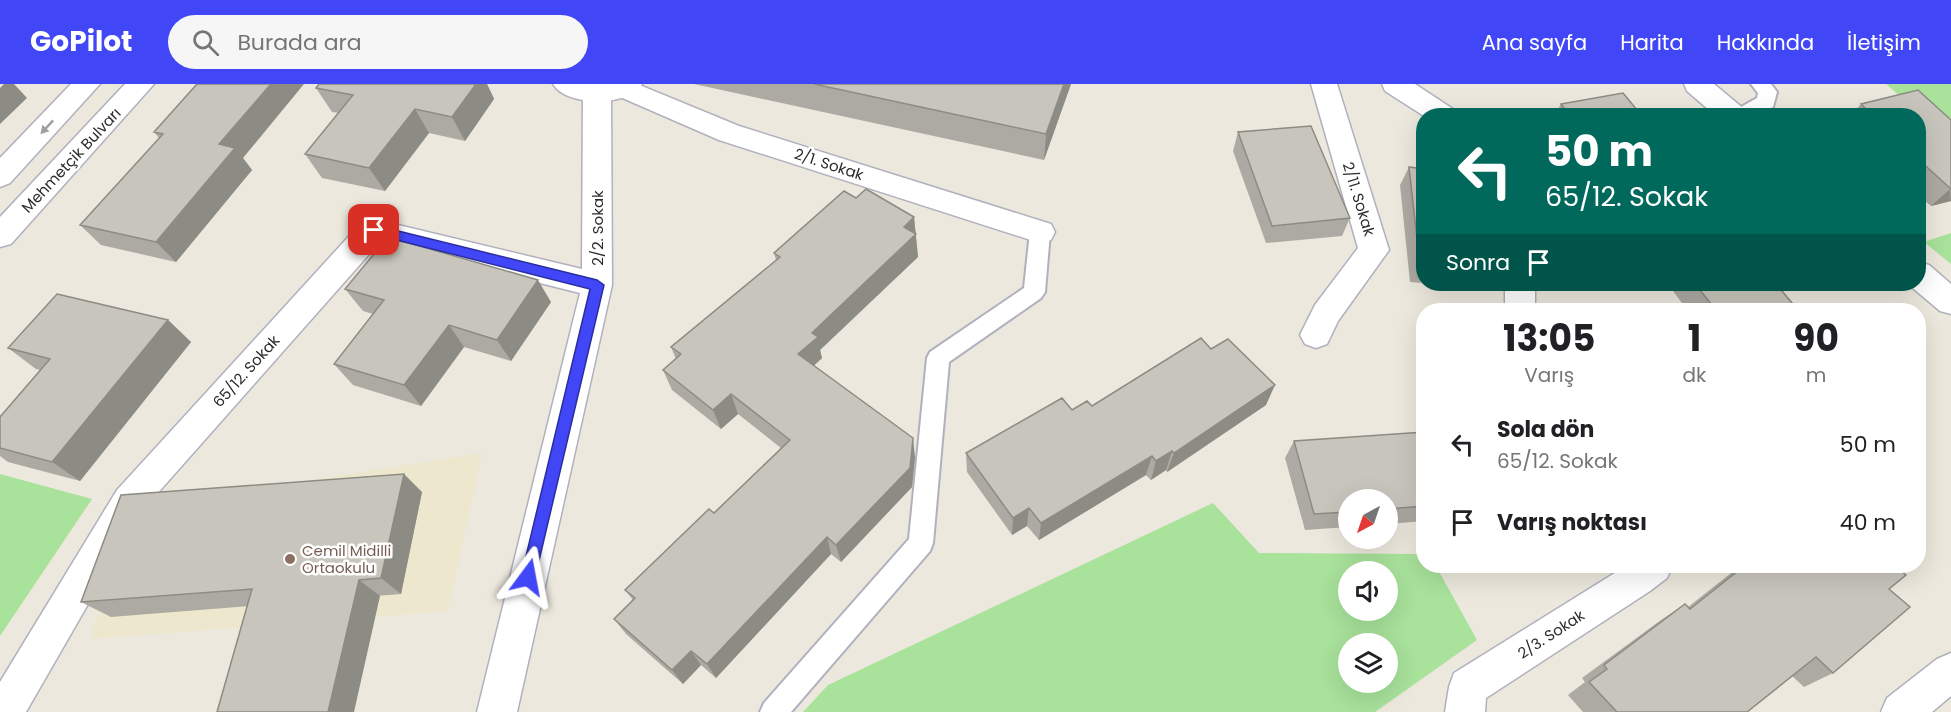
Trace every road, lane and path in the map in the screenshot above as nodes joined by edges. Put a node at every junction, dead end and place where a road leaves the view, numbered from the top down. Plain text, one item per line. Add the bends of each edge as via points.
1 (87, 84) edge
2 (141, 84) edge
3 (566, 84) edge
4 (1324, 84) edge
5 (1395, 84) edge
6 (1697, 84) edge
7 (1760, 84) edge
8 (616, 88) edge
9 (1431, 108) edge
10 (1725, 108) edge
11 (1755, 108) edge
12 (0, 177) edge
13 (1040, 232) joint
14 (0, 236) edge
15 (1926, 281) edge
16 (597, 285) junction
17 (1951, 302) edge
18 (1316, 335) dead end
19 (1645, 573) edge
20 (1951, 672) edge
21 (4, 712) edge
22 (496, 712) edge
23 (773, 712) edge
24 (1465, 712) edge
25 (1901, 712) edge

1 -> 12 street
2 - 14 street, Mehmetçik Bulvarı
3 - 8 street, 2/1. Sokak via 583,91
4 - 18 street, 2/11. Sokak via 1374,250 1326,314
5 - 9 street
6 - 10 street
7 - 11 lane via 1768,92 1766,102
8 - 13 street, 2/1. Sokak via 729,133
8 - 16 street, 2/2. Sokak
13 - 23 lane via 1034,292 938,358 921,543
15 - 17 street
16 - 21 street, 65/12. Sokak via 374,230 129,501
16 - 22 street, 2/2. Sokak
19 - 24 street, 2/3. Sokak via 1468,687
20 - 25 street

